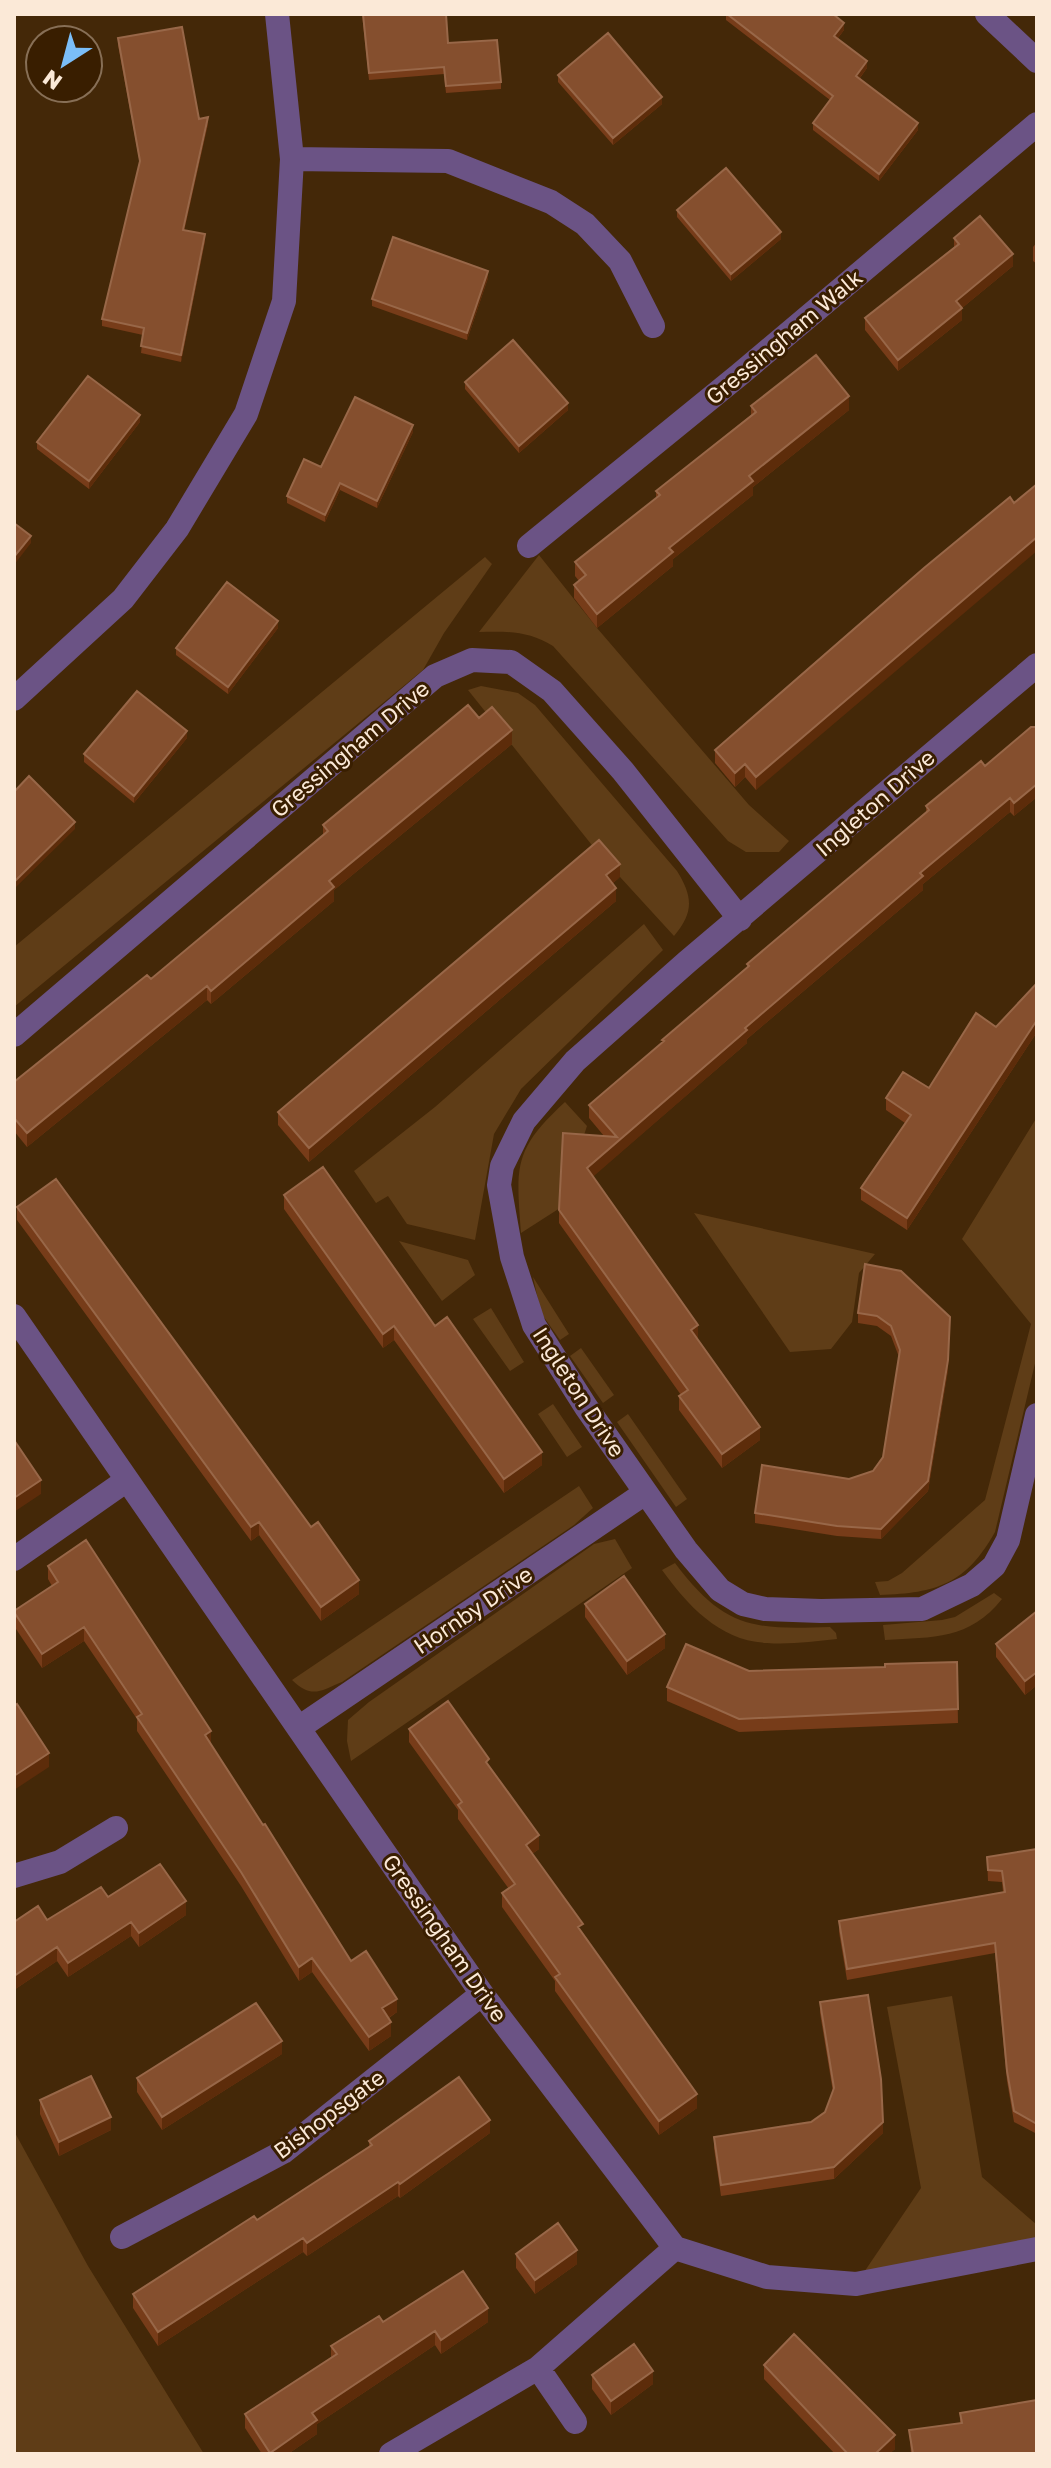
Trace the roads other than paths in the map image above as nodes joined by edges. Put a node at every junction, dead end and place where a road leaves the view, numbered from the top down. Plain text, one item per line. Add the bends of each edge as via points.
1 (277, 14) edge
2 (987, 14) edge
3 (1037, 61) edge
4 (1037, 124) edge
5 (292, 159) junction
6 (653, 326) dead end
7 (529, 546) dead end
8 (1037, 665) edge
9 (14, 699) edge
10 (740, 919) junction
11 (14, 1035) edge
12 (14, 1316) edge
13 (1037, 1415) edge
14 (127, 1480) junction
15 (645, 1493) junction
16 (14, 1559) edge
17 (300, 1727) junction
18 (116, 1828) dead end
19 (14, 1876) edge
20 (482, 1994) junction
21 (122, 2237) dead end
22 (675, 2248) junction
23 (1037, 2249) edge
24 (538, 2368) junction
25 (575, 2422) dead end
26 (391, 2454) edge

1 - 5 street
2 - 3 street
4 - 7 street, Gressingham Walk
5 - 6 street via 448,161 551,202 585,224 620,261
5 - 9 street via 284,301 246,414 177,529 123,599
8 - 10 street, Ingleton Drive
10 - 11 street, Gressingham Drive via 552,691 511,662 472,660 435,676
10 - 15 street, Ingleton Drive via 575,1061 524,1121 502,1166 499,1185 512,1257 534,1325
12 - 14 street, Gressingham Drive
13 - 15 street, Ingleton Drive via 1008,1540 994,1566 972,1585 922,1609 821,1611 743,1604 720,1590
14 - 16 street
14 - 17 street, Gressingham Drive
15 - 17 street, Hornby Drive
17 - 20 street, Gressingham Drive
18 - 19 street via 60,1862
20 - 21 street, Bishopsgate via 283,2152
20 - 22 street, Gressingham Drive
22 - 23 street via 767,2277 856,2284
22 - 24 street
24 - 25 street
24 - 26 street

